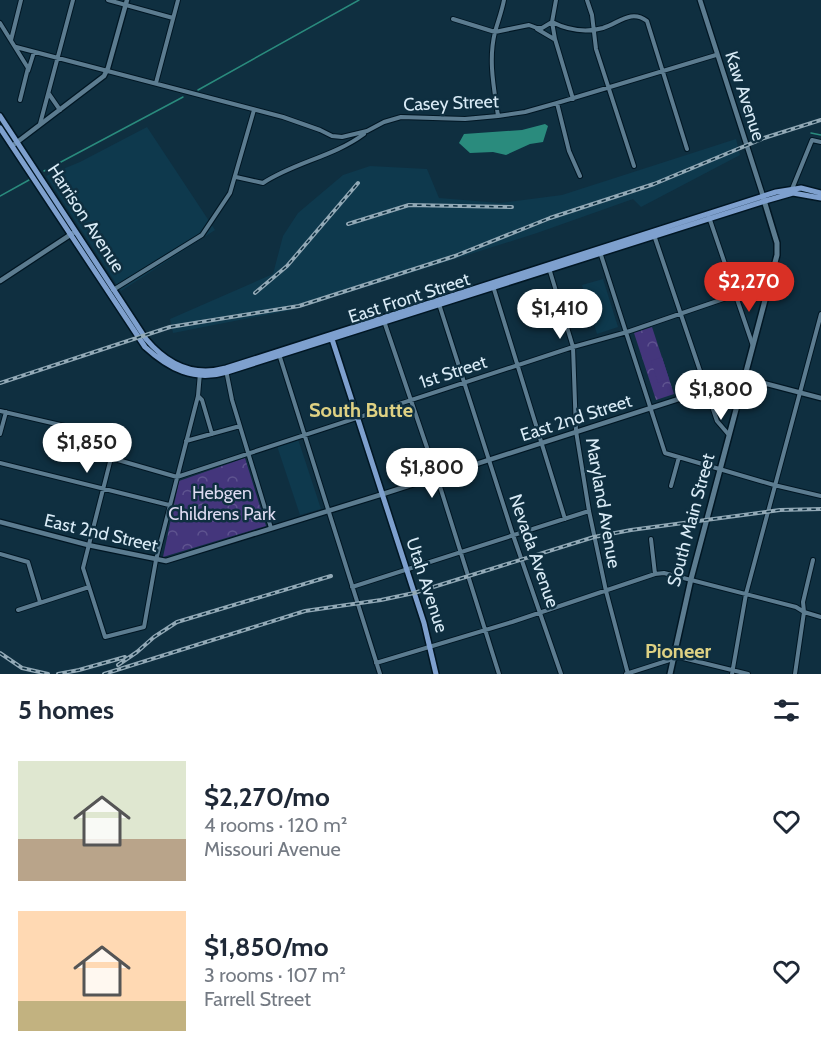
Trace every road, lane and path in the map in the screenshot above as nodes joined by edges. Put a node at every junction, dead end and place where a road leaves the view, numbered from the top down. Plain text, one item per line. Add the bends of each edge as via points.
1 (21, 0) edge
2 (74, 0) edge
3 (108, 0) edge
4 (178, 0) edge
5 (504, 0) edge
6 (556, 0) edge
7 (587, 0) edge
8 (700, 0) edge
9 (126, 2) edge
10 (173, 18) junction
11 (453, 19) dead end
12 (552, 22) junction
13 (0, 23) edge
14 (537, 28) junction
15 (594, 29) junction
16 (495, 32) junction
17 (555, 39) junction
18 (11, 40) junction
19 (16, 47) junction
20 (34, 52) junction
21 (716, 55) junction
22 (59, 58) junction
23 (28, 71) junction
24 (107, 71) junction
25 (664, 72) junction
26 (156, 83) junction
27 (609, 88) junction
28 (49, 94) junction
29 (573, 99) junction
30 (20, 100) dead end
31 (557, 103) junction
32 (60, 110) junction
33 (254, 110) junction
34 (0, 116) edge
35 (498, 116) junction
36 (40, 126) junction
37 (0, 128) edge
38 (367, 131) junction
39 (18, 142) junction
40 (821, 142) edge
41 (12, 146) junction
42 (687, 149) dead end
43 (634, 166) dead end
44 (580, 176) dead end
45 (236, 177) junction
46 (792, 191) junction
47 (821, 193) edge
48 (764, 198) junction
49 (821, 198) edge
50 (708, 216) junction
51 (76, 231) junction
52 (654, 234) junction
53 (70, 235) junction
54 (600, 251) junction
55 (548, 267) junction
56 (0, 281) edge
57 (493, 285) junction
58 (769, 286) junction
59 (114, 289) junction
60 (108, 292) junction
61 (735, 295) junction
62 (438, 303) junction
63 (121, 314) junction
64 (681, 314) junction
65 (821, 314) edge
66 (384, 320) junction
67 (141, 332) junction
68 (627, 332) junction
69 (331, 337) junction
70 (139, 339) joint
71 (146, 339) joint
72 (573, 347) junction
73 (753, 347) junction
74 (278, 354) junction
75 (518, 365) junction
76 (226, 370) junction
77 (200, 374) junction
78 (744, 378) junction
79 (464, 383) junction
80 (706, 389) junction
81 (799, 392) junction
82 (198, 396) junction
83 (821, 398) edge
84 (411, 400) junction
85 (651, 408) junction
86 (0, 411) edge
87 (6, 412) junction
88 (357, 417) junction
89 (240, 426) junction
90 (576, 431) junction
91 (0, 434) edge
92 (212, 434) junction
93 (305, 434) junction
94 (729, 435) junction
95 (186, 441) junction
96 (542, 443) junction
97 (248, 452) junction
98 (679, 457) junction
99 (111, 458) junction
100 (489, 459) junction
101 (0, 463) edge
102 (720, 469) junction
103 (177, 477) junction
104 (437, 477) junction
105 (774, 485) junction
106 (671, 486) dead end
107 (102, 489) junction
108 (383, 494) junction
109 (821, 496) edge
110 (170, 506) junction
111 (329, 511) junction
112 (589, 511) junction
113 (565, 519) junction
114 (0, 522) edge
115 (271, 528) junction
116 (513, 535) junction
117 (651, 539) dead end
118 (88, 545) junction
119 (460, 552) junction
120 (0, 554) edge
121 (156, 560) junction
122 (813, 560) dead end
123 (407, 570) junction
124 (655, 574) junction
125 (691, 579) junction
126 (89, 587) junction
127 (352, 587) junction
128 (606, 591) junction
129 (746, 594) junction
130 (39, 603) junction
131 (18, 610) dead end
132 (541, 612) junction
133 (804, 612) junction
134 (821, 617) edge
135 (485, 630) junction
136 (430, 646) junction
137 (672, 658) junction
138 (376, 663) junction
139 (733, 672) edge
140 (380, 674) edge
141 (436, 674) edge
142 (499, 674) edge
143 (561, 674) edge
144 (627, 674) edge
145 (670, 674) edge
146 (748, 674) edge
147 (795, 674) edge

1 - 18 street
2 - 22 street
3 - 9 street
4 - 10 street
5 - 16 street
6 - 12 street
7 - 15 street
8 - 21 street, Kaw Avenue
9 - 10 street
9 - 24 street
10 - 26 street
11 - 16 street
12 - 14 street
12 - 15 street via 578,31
12 - 17 street
13 - 18 street
14 - 16 street via 529,25
14 - 17 street
15 - 25 street via 632,15 642,18 648,23
15 - 27 street
16 - 35 street via 492,74
17 - 29 street
18 - 19 street
19 - 20 street, Casey Street
19 - 23 street
20 - 22 street, Casey Street
20 - 23 street
21 - 25 street, Casey Street
21 - 48 street, Kaw Avenue
22 - 24 street, Casey Street
22 - 28 street
23 - 30 street
24 - 26 street, Casey Street
24 - 32 street
25 - 27 street, Casey Street
25 - 42 street
26 - 33 street, Casey Street
27 - 29 street, Casey Street
27 - 43 street
28 - 32 street
28 - 36 street
29 - 31 street, Casey Street
31 - 35 street, Casey Street
31 - 44 street
32 - 36 street
33 - 38 street, Casey Street via 304,123 332,136
33 - 45 street
34 - 39 main road, Harrison Avenue
35 - 38 street, Casey Street via 401,117
36 - 39 street
37 - 41 main road, Harrison Avenue
38 - 45 street via 330,154 294,166 263,183
39 - 41 street
39 - 51 main road, Harrison Avenue
40 - 46 street via 812,140
41 - 53 main road, Harrison Avenue
45 - 59 street via 202,235
46 - 47 main road via 801,188
46 - 48 main road, East Front Street
46 - 49 main road
48 - 50 main road, East Front Street
48 - 58 main road, South Main Street via 777,243
50 - 52 main road, East Front Street
50 - 61 street
51 - 53 street
51 - 59 main road, Harrison Avenue
52 - 54 main road, East Front Street
52 - 64 street
53 - 56 street
53 - 60 main road, Harrison Avenue
54 - 55 main road, East Front Street
54 - 68 street
55 - 57 main road, East Front Street
55 - 72 street, Maryland Avenue
57 - 62 main road, East Front Street
57 - 75 street
58 - 61 street, 1st Street
58 - 73 main road, South Main Street
59 - 60 street
59 - 67 main road, Harrison Avenue
60 - 63 main road, Harrison Avenue
61 - 64 street, 1st Street
61 - 73 street
62 - 66 main road, East Front Street
62 - 79 street, Nevada Avenue
63 - 67 main road via 127,314
63 - 70 main road, Harrison Avenue
64 - 68 street, 1st Street
64 - 80 street
65 - 81 street
66 - 69 main road, East Front Street
66 - 84 street
67 - 71 main road, Harrison Avenue
68 - 72 street, 1st Street
68 - 85 street
69 - 74 main road, East Front Street
69 - 88 main road, Utah Avenue
70 - 77 main road, East Front Street via 172,369
71 - 77 main road, East Front Street via 174,364
72 - 75 street, 1st Street
72 - 90 street, Maryland Avenue
73 - 78 main road, South Main Street
74 - 76 main road, East Front Street
74 - 93 street
75 - 79 street, 1st Street
75 - 96 street
76 - 77 main road, East Front Street
76 - 89 street
77 - 82 street
78 - 80 street, East 2nd Street
78 - 81 street
78 - 94 main road, South Main Street
79 - 84 street, 1st Street
79 - 100 street, Nevada Avenue
80 - 85 street, East 2nd Street
80 - 94 street via 717,421
81 - 83 street
81 - 105 street
82 - 92 street
82 - 95 street
84 - 88 street, 1st Street
84 - 104 street
85 - 90 street, East 2nd Street
85 - 98 street via 665,453
86 - 87 street
87 - 91 street
87 - 99 street via 108,436
88 - 93 street, 1st Street
88 - 108 main road, Utah Avenue
89 - 92 street
89 - 97 street
90 - 96 street, East 2nd Street
90 - 112 street, Maryland Avenue
92 - 95 street
93 - 97 street, 1st Street
93 - 111 street
94 - 102 main road, South Main Street
95 - 103 street
96 - 100 street, East 2nd Street
96 - 113 street
97 - 103 street, 1st Street
97 - 115 street
98 - 102 street
98 - 106 street
99 - 103 street
99 - 107 street
100 - 104 street, East 2nd Street
100 - 116 street, Nevada Avenue
101 - 107 street
102 - 105 street
102 - 125 main road, South Main Street
103 - 110 street
104 - 108 street, East 2nd Street
104 - 119 street
105 - 109 street
105 - 129 street
107 - 110 street
107 - 118 street
108 - 111 street, East 2nd Street
108 - 123 main road, Utah Avenue
110 - 121 street
111 - 115 street, East 2nd Street
111 - 127 street
112 - 113 street
112 - 128 street, Maryland Avenue
113 - 116 street
114 - 118 street, East 2nd Street
115 - 121 street, East 2nd Street via 174,560
116 - 119 street
116 - 132 street, Nevada Avenue
117 - 124 street
118 - 121 street, East 2nd Street
118 - 126 street via 83,568
119 - 123 street
119 - 135 street
120 - 130 street via 28,562
121 - 126 street via 144,627 105,637
122 - 133 street via 802,602
123 - 127 street
123 - 136 main road, Utah Avenue
124 - 125 street
124 - 128 street
125 - 129 street
125 - 137 main road, South Main Street
126 - 130 street
127 - 138 street
128 - 132 street
128 - 144 street, Maryland Avenue
129 - 133 street
129 - 139 street
130 - 131 street
132 - 135 street
132 - 143 street, Nevada Avenue
133 - 134 street
133 - 147 street
135 - 136 street
135 - 142 street
136 - 138 street
136 - 141 main road, Utah Avenue
137 - 139 street
137 - 144 street
137 - 145 main road, South Main Street
138 - 140 street
139 - 146 street

